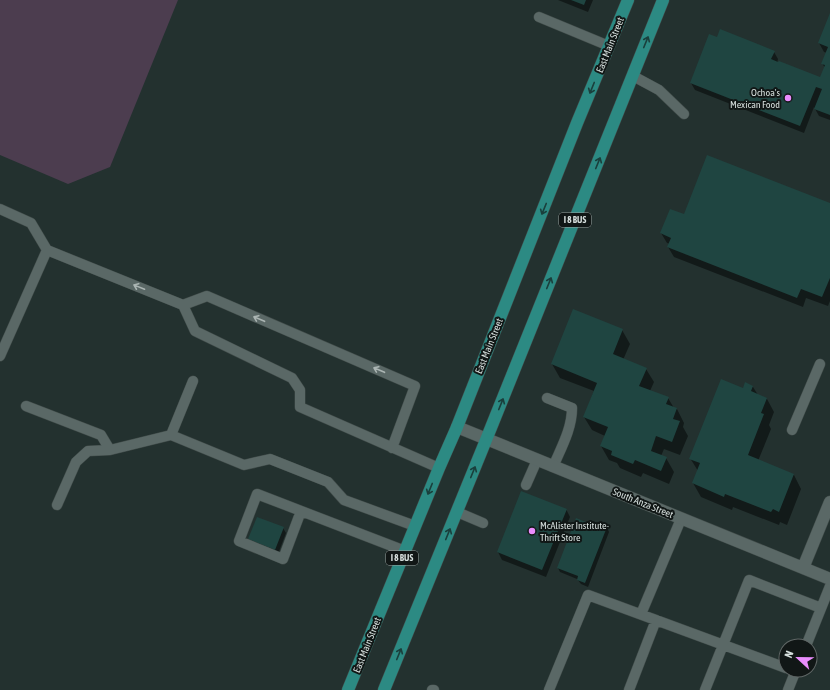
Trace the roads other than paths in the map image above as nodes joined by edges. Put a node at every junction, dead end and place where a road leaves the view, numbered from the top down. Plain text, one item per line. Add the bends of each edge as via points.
1 (628, 0) edge
2 (663, 0) edge
3 (539, 17) dead end
4 (609, 46) junction
5 (633, 76) junction
6 (684, 114) dead end
7 (0, 209) edge
8 (47, 250) junction
9 (183, 305) junction
10 (0, 356) edge
11 (820, 364) dead end
12 (193, 381) dead end
13 (547, 398) dead end
14 (26, 406) dead end
15 (457, 428) junction
16 (792, 430) dead end
17 (171, 435) junction
18 (486, 440) junction
19 (392, 448) junction
20 (110, 450) junction
21 (537, 460) junction
22 (553, 467) junction
23 (439, 468) junction
24 (526, 485) dead end
25 (830, 502) edge
26 (57, 504) dead end
27 (301, 511) junction
28 (457, 512) junction
29 (681, 518) junction
30 (483, 523) dead end
31 (415, 526) junction
32 (405, 551) junction
33 (803, 568) junction
34 (830, 579) edge
35 (830, 586) edge
36 (821, 608) junction
37 (641, 614) junction
38 (656, 620) junction
39 (809, 638) edge
40 (722, 645) junction
41 (778, 665) edge
42 (791, 678) edge
43 (348, 690) edge
44 (384, 690) edge
45 (549, 690) edge
46 (630, 690) edge
47 (705, 690) edge
48 (788, 690) edge

1 - 4 main road, East Main Street / I 8 BUS
5 -> 2 main road, I 8 BUS
3 - 4 lane
4 -> 15 main road, East Main Street / I 8 BUS
5 - 6 lane via 659,90
18 -> 5 main road, I 8 BUS
7 - 8 lane via 31,223
9 -> 8 lane
8 - 10 lane
9 - 19 lane via 195,330 292,378 300,390 300,407
19 -> 9 lane via 415,386 207,296
11 - 16 lane
12 - 17 lane
13 - 22 lane via 572,408 569,429
14 - 20 lane via 101,435
15 - 18 street, South Anza Street
15 - 23 main road, East Main Street / I 8 BUS
17 - 20 lane
17 - 31 lane via 244,465 270,459 328,482 344,500
18 - 21 street, South Anza Street
28 -> 18 main road, I 8 BUS
19 - 23 lane
20 - 26 lane via 88,451 76,462
21 - 22 street, South Anza Street
21 - 24 lane
22 - 29 street, South Anza Street
23 -> 31 main road, East Main Street / I 8 BUS
25 - 33 street
27 - 27 lane via 257,494 238,541 282,559
27 - 32 lane
28 - 30 lane
44 -> 28 main road, I 8 BUS
29 - 33 street, South Anza Street
29 - 37 lane
31 - 32 main road, East Main Street / I 8 BUS
32 - 43 main road, East Main Street / I 8 BUS
33 - 34 street, South Anza Street
35 - 36 lane
36 - 39 lane
36 - 40 lane via 749,580
37 - 38 lane
37 - 45 lane via 588,595
38 - 40 lane
38 - 46 lane
40 - 41 lane
40 - 47 lane
42 - 48 lane

